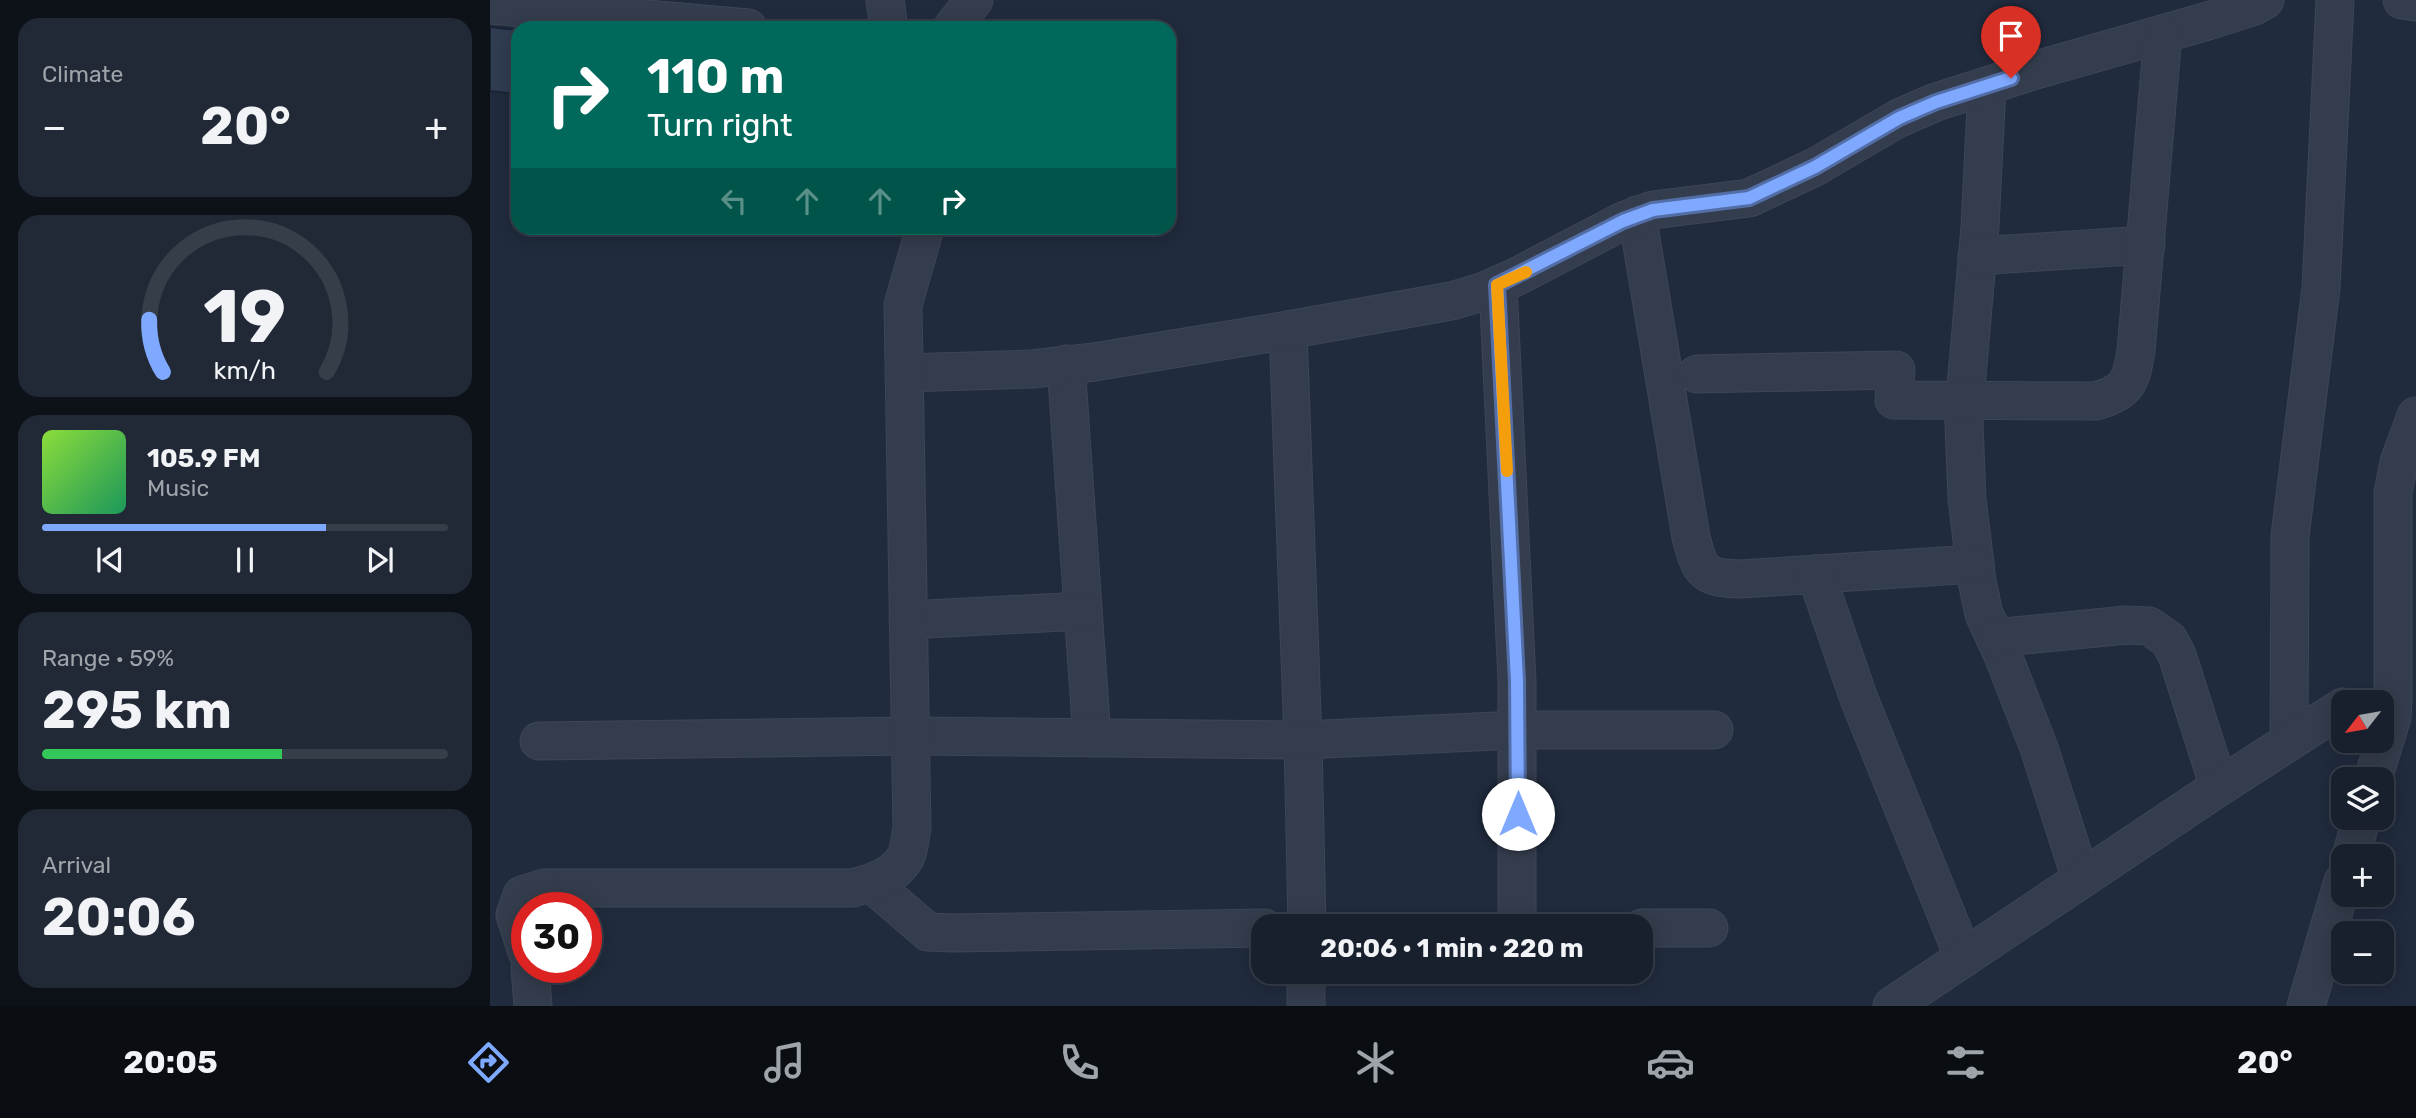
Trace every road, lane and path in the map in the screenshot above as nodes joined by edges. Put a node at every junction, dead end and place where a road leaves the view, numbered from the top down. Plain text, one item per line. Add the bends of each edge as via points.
1 (885, 0) edge
2 (974, 0) edge
3 (2265, 0) edge
4 (2335, 0) edge
5 (490, 5) edge
6 (651, 10) edge
7 (710, 21) edge
8 (888, 21) edge
9 (958, 21) edge
10 (2163, 34) junction
11 (1986, 86) junction
12 (1637, 215) junction
13 (923, 235) edge
14 (2146, 245) junction
15 (1977, 256) junction
16 (1497, 285) junction
17 (1288, 330) junction
18 (1066, 364) junction
19 (904, 373) junction
20 (1697, 374) dead end
21 (1963, 399) junction
22 (2416, 416) edge
23 (1975, 564) junction
24 (1816, 574) junction
25 (1083, 611) junction
26 (908, 620) junction
27 (1995, 638) junction
28 (2405, 668) edge
29 (2370, 690) edge
30 (2331, 714) edge
31 (1518, 730) junction
32 (1714, 730) dead end
33 (910, 736) junction
34 (1092, 738) junction
35 (1303, 740) junction
36 (539, 741) dead end
37 (2288, 741) junction
38 (2377, 767) edge
39 (2219, 787) junction
40 (2081, 879) junction
41 (871, 883) junction
42 (531, 892) edge
43 (2335, 907) edge
44 (1307, 914) edge
45 (1517, 914) edge
46 (1251, 928) edge
47 (1653, 928) edge
48 (1709, 928) dead end
49 (1964, 958) junction
50 (527, 983) edge
51 (1306, 984) edge
52 (533, 1006) edge
53 (1306, 1006) edge
54 (1892, 1006) edge
55 (2306, 1006) edge

1 - 8 street
2 - 9 street
3 - 10 street
4 - 37 street via 2321,288 2290,536
5 - 6 street
6 - 7 street
10 - 11 street
10 - 14 street
11 - 12 street via 1899,118 1815,167 1749,198
11 - 15 street
12 - 16 street
12 - 24 street via 1696,558 1705,572 1718,579
13 - 19 street via 903,305
14 - 15 street
14 - 21 street via 2133,369 2128,384 2115,396 2095,401
15 - 21 street
16 - 17 street via 1451,301
16 - 31 street
17 - 18 street
17 - 35 street
18 - 19 street
18 - 25 street
19 - 26 street
20 - 21 street via 1896,370 1894,400
21 - 23 street
22 - 28 street via 2393,493
23 - 24 street
23 - 27 street via 1984,614
24 - 49 street via 1859,699
25 - 26 street
25 - 34 street
26 - 33 street
27 - 39 street via 2149,626 2169,640 2177,654
27 - 40 street via 2050,778
28 - 29 street
28 - 38 street
30 - 37 street
31 - 32 street
31 - 35 street
31 - 45 street
33 - 34 street
33 - 36 street
33 - 41 street via 912,828 906,856 891,873
34 - 35 street
35 - 44 street
37 - 39 street
39 - 40 street
40 - 49 street
41 - 42 street via 852,888 544,888
41 - 46 street via 928,932
43 - 55 street
47 - 48 street
49 - 54 street
50 - 52 street
51 - 53 street

